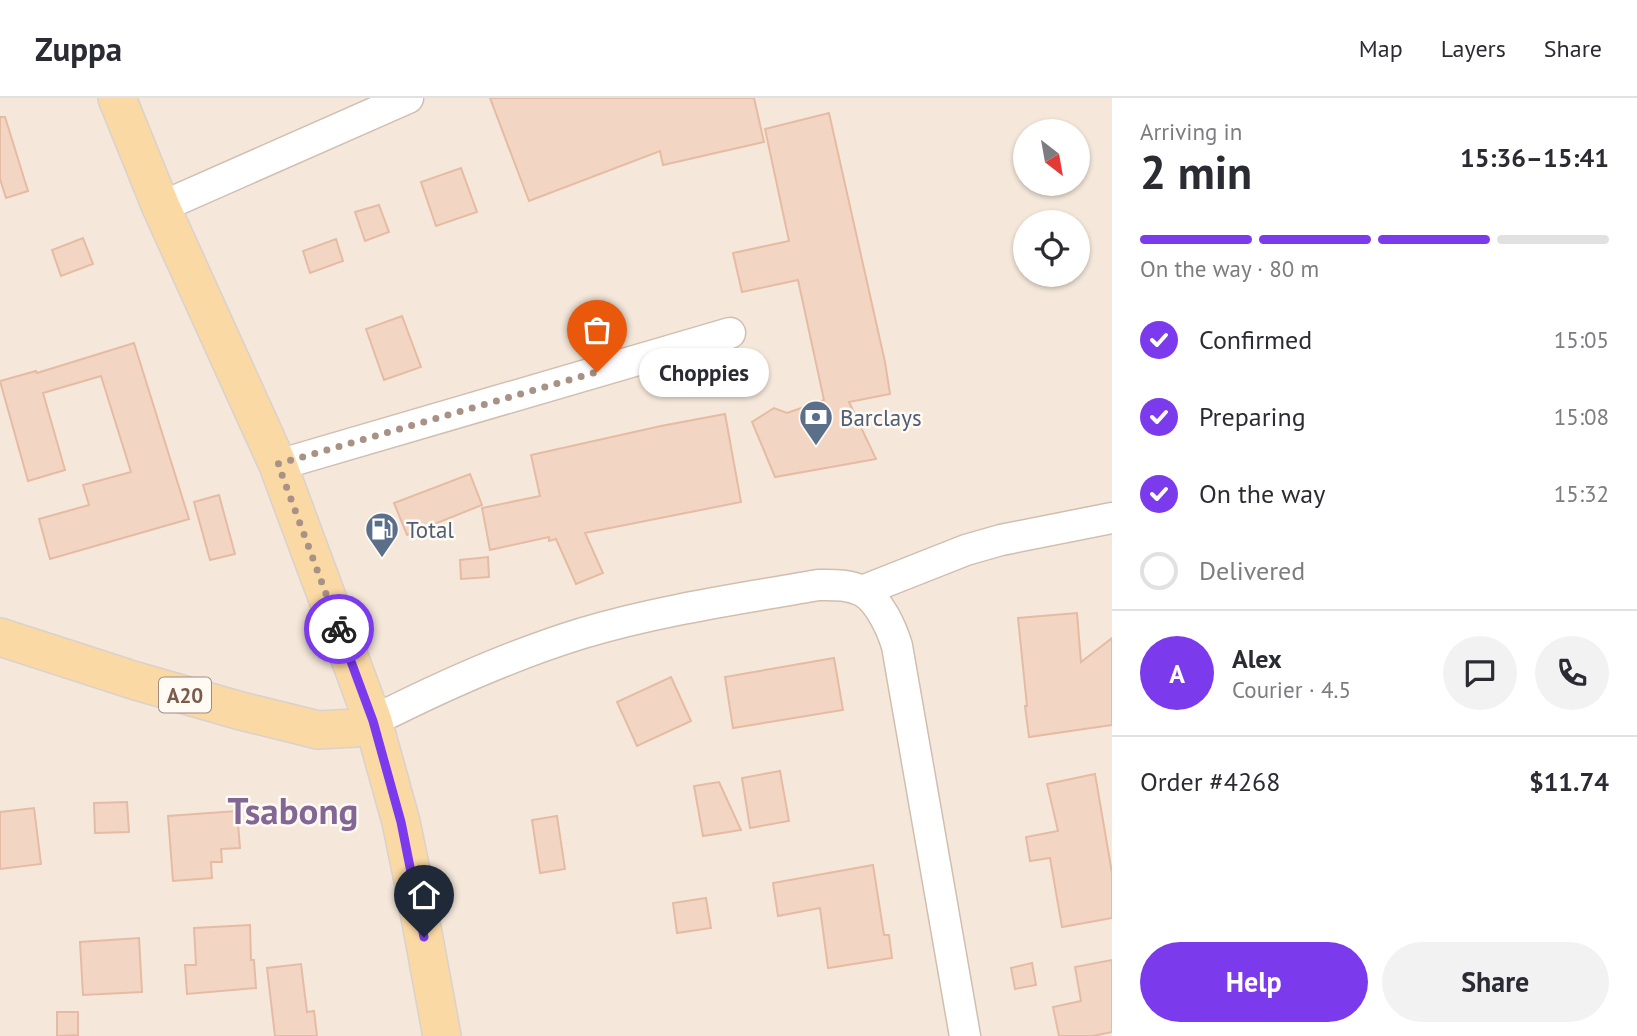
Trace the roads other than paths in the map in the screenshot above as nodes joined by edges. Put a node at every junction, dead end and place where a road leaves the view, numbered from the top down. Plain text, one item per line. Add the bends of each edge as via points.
1 (117, 98) edge
2 (408, 98) edge
3 (161, 207) junction
4 (730, 333) dead end
5 (278, 464) junction
6 (1112, 518) edge
7 (862, 591) junction
8 (0, 637) edge
9 (373, 721) junction
10 (442, 1036) edge
11 (965, 1036) edge

1 - 3 main road
2 - 3 street
3 - 5 main road
4 - 5 street
5 - 9 main road
6 - 7 street via 1001,540
7 - 9 street via 818,585 666,612 583,633 444,686
7 - 11 street via 875,602 897,646
8 - 9 main road, A20 via 318,730 355,728
9 - 10 main road via 401,822

